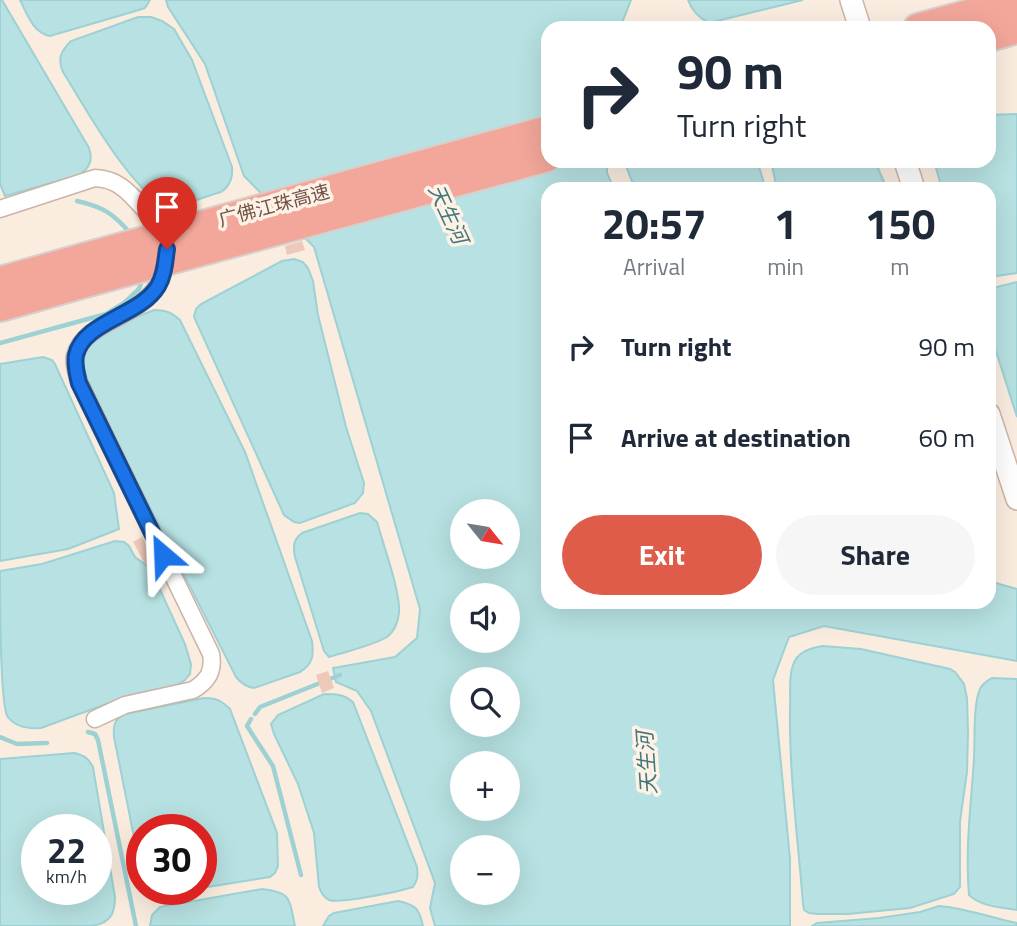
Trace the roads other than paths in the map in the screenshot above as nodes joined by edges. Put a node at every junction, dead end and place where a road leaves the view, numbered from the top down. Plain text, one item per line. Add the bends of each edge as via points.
1 (851, 0) edge
2 (1017, 1) edge
3 (858, 21) edge
4 (944, 21) edge
5 (1017, 29) edge
6 (996, 35) edge
7 (541, 132) edge
8 (541, 159) edge
9 (0, 209) edge
10 (89, 269) junction
11 (0, 281) edge
12 (0, 307) edge
13 (996, 435) edge
14 (1017, 499) edge
15 (95, 719) dead end

1 - 3 street
2 - 4 highway
5 - 6 highway
7 - 10 highway, 广佛江珠高速, bridge
8 - 10 highway, 广佛江珠高速, bridge
9 - 15 street via 95,178 109,179 152,218 167,249 157,287 145,301 90,333 75,356 76,370 213,665 209,677 193,690 125,705
10 - 11 highway, 广佛江珠高速
10 - 12 highway, 广佛江珠高速
13 - 14 street

